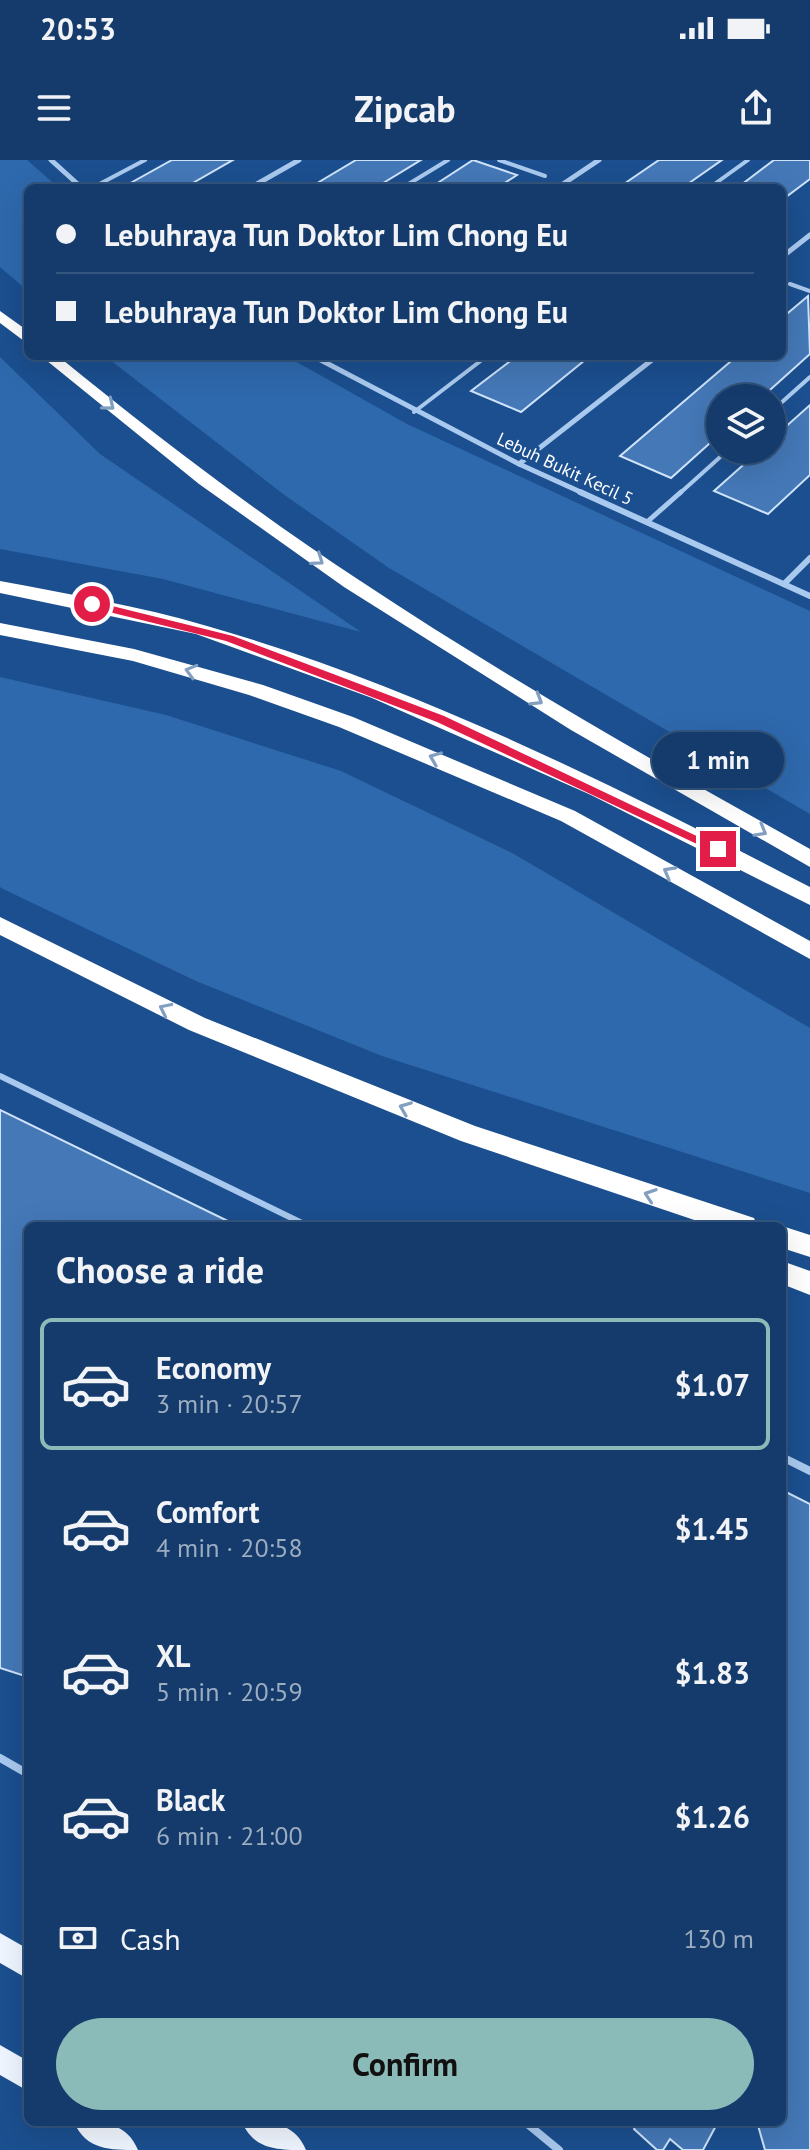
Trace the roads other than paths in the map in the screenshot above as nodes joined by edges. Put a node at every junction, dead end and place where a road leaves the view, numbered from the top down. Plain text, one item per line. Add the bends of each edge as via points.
1 (51, 160) edge
2 (145, 160) edge
3 (299, 160) edge
4 (448, 160) edge
5 (499, 160) edge
6 (599, 160) edge
7 (748, 160) edge
8 (545, 176) dead end
9 (78, 184) edge
10 (100, 184) edge
11 (257, 184) edge
12 (409, 184) edge
13 (563, 184) edge
14 (715, 184) edge
15 (810, 235) edge
16 (786, 254) edge
17 (790, 284) dead end
18 (810, 291) edge
19 (0, 315) edge
20 (24, 336) edge
21 (54, 360) edge
22 (320, 360) edge
23 (482, 360) edge
24 (652, 360) edge
25 (810, 377) edge
26 (786, 398) edge
27 (414, 412) junction
28 (519, 464) junction
29 (712, 464) edge
30 (647, 522) junction
31 (810, 558) edge
32 (784, 584) junction
33 (0, 587) edge
34 (810, 596) edge
35 (0, 629) edge
36 (810, 859) edge
37 (810, 897) edge
38 (0, 925) edge
39 (810, 951) edge
40 (0, 1076) edge
41 (300, 1222) edge
42 (726, 1222) edge
43 (786, 1238) edge
44 (810, 1246) edge
45 (786, 1274) edge
46 (810, 1283) edge
47 (786, 1459) edge
48 (810, 1471) edge
49 (0, 1758) edge
50 (24, 1772) edge
51 (0, 1947) edge
52 (24, 1962) edge
53 (0, 2059) edge
54 (24, 2074) edge
55 (93, 2126) edge
56 (261, 2126) edge
57 (530, 2126) edge
58 (123, 2150) edge
59 (291, 2150) edge
60 (559, 2150) edge

1 - 9 street
2 - 10 lane
3 - 11 street
4 - 12 lane
5 - 8 lane
6 - 13 street
7 - 14 lane
15 - 16 street
17 - 18 lane
19 - 20 highway
21 -> 36 highway via 206,481 340,575 580,726
22 - 27 street, Lebuh Bukit Kecil 5
23 - 27 lane
24 - 28 street
25 - 26 lane
27 - 28 street, Lebuh Bukit Kecil 5
28 - 30 street, Lebuh Bukit Kecil 5
29 - 30 lane
30 - 32 street, Lebuh Bukit Kecil 5
31 - 32 street
32 - 34 street, Lebuh Bukit Kecil 5
33 - 37 highway via 123,610 229,638 384,697 695,837
39 -> 35 highway via 568,816 346,722 134,655
42 -> 38 highway via 469,1134 197,1024
40 - 41 lane
43 - 44 highway
45 - 46 highway
47 - 48 lane
49 - 50 lane
51 - 52 main road
53 - 54 main road
55 - 58 main road
56 - 59 main road
57 - 60 lane

